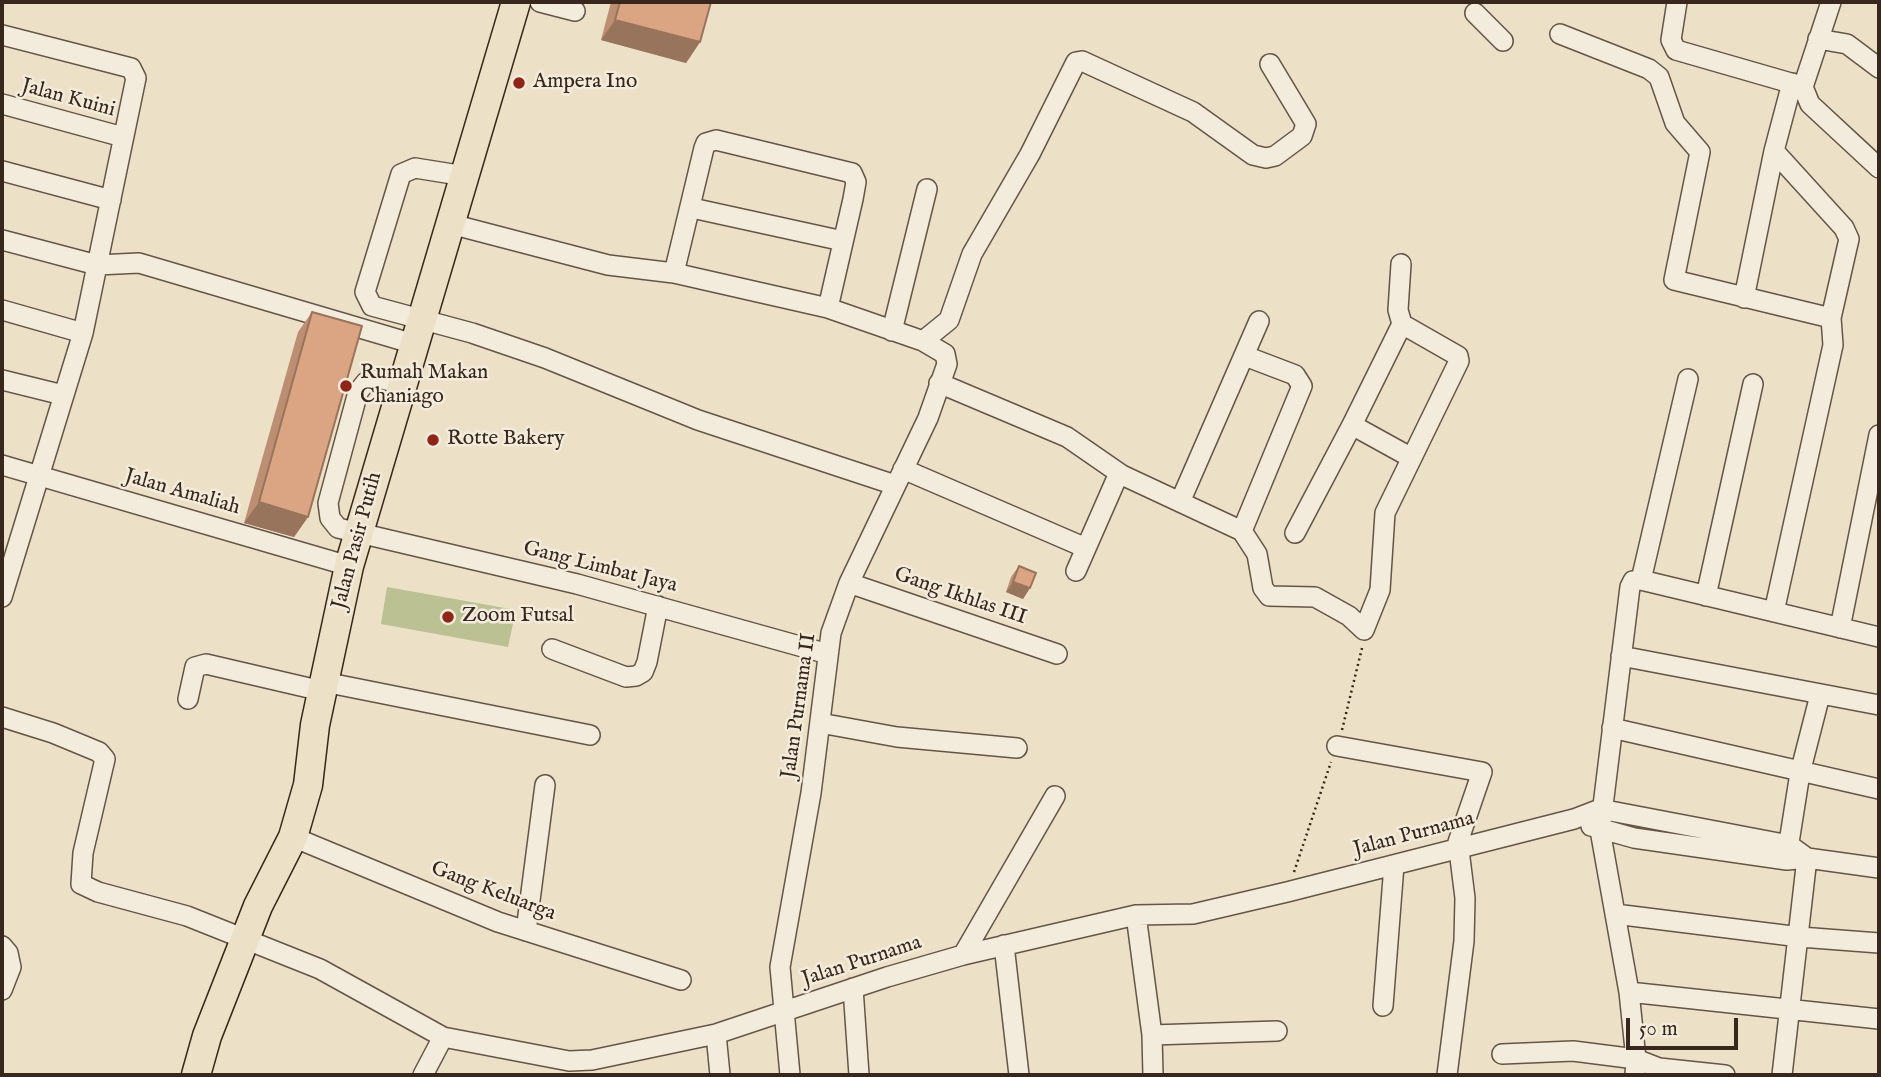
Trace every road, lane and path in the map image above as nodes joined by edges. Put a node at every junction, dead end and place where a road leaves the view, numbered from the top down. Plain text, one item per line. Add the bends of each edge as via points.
1 (516, 2) edge
2 (540, 2) edge
3 (1676, 2) edge
4 (1831, 2) edge
5 (1473, 5) edge
6 (575, 11) dead end
7 (1560, 34) dead end
8 (2, 35) edge
9 (1818, 39) junction
10 (1503, 41) dead end
11 (1676, 50) junction
12 (1270, 64) dead end
13 (1879, 68) edge
14 (1649, 69) junction
15 (1797, 85) junction
16 (2, 104) edge
17 (123, 137) junction
18 (1774, 151) junction
19 (1879, 168) edge
20 (2, 171) edge
21 (465, 176) junction
22 (927, 189) dead end
23 (111, 200) junction
24 (692, 208) junction
25 (451, 224) junction
26 (2, 240) edge
27 (843, 241) junction
28 (1401, 264) dead end
29 (97, 265) junction
30 (674, 273) junction
31 (1744, 298) junction
32 (828, 309) junction
33 (2, 310) edge
34 (1831, 318) junction
35 (1259, 321) dead end
36 (1402, 324) junction
37 (892, 331) junction
38 (419, 332) junction
39 (83, 333) junction
40 (923, 341) junction
41 (1245, 356) junction
42 (1688, 379) dead end
43 (2, 380) edge
44 (939, 383) junction
45 (401, 384) junction
46 (1753, 384) dead end
47 (63, 396) junction
48 (1352, 425) junction
49 (1879, 435) edge
50 (1410, 457) junction
51 (2, 466) edge
52 (1119, 473) junction
53 (40, 476) junction
54 (899, 477) junction
55 (1180, 502) junction
56 (1242, 531) junction
57 (359, 532) junction
58 (1295, 533) dead end
59 (1086, 548) junction
60 (7, 561) edge
61 (349, 566) junction
62 (1076, 571) dead end
63 (1641, 580) junction
64 (849, 583) junction
65 (1706, 596) junction
66 (2, 597) edge
67 (658, 606) junction
68 (1774, 612) junction
69 (1840, 628) junction
70 (1879, 637) edge
71 (552, 649) dead end
72 (828, 654) junction
73 (1057, 654) dead end
74 (1621, 656) junction
75 (323, 687) junction
76 (1820, 695) junction
77 (188, 699) dead end
78 (1879, 705) edge
79 (2, 717) edge
80 (820, 723) junction
81 (1612, 728) junction
82 (590, 735) dead end
83 (1337, 746) dead end
84 (1017, 748) dead end
85 (1800, 773) junction
86 (545, 785) dead end
87 (1879, 789) edge
88 (1055, 796) dead end
89 (1600, 809) junction
90 (1574, 819) junction
91 (1600, 830) junction
92 (293, 837) junction
93 (1458, 848) junction
94 (1788, 853) junction
95 (1807, 858) junction
96 (1394, 865) junction
97 (1879, 868) edge
98 (1615, 914) junction
99 (1136, 915) junction
100 (526, 931) junction
101 (1800, 937) junction
102 (245, 939) junction
103 (1879, 943) edge
104 (1004, 945) junction
105 (2, 946) edge
106 (963, 955) junction
107 (681, 981) dead end
108 (853, 988) junction
109 (2, 990) edge
110 (1629, 992) junction
111 (1383, 1006) dead end
112 (1791, 1010) junction
113 (782, 1012) junction
114 (1879, 1019) edge
115 (1277, 1031) dead end
116 (716, 1034) junction
117 (1152, 1035) junction
118 (443, 1037) junction
119 (1502, 1054) dead end
120 (1635, 1067) edge
121 (196, 1075) edge
122 (423, 1075) edge
123 (720, 1075) edge
124 (790, 1075) edge
125 (859, 1075) edge
126 (1019, 1075) edge
127 (1153, 1075) edge
128 (1447, 1075) edge
129 (1725, 1075) edge
130 (1782, 1075) edge

1 - 21 highway, Jalan Pasir Putih
2 - 6 street
3 - 11 street via 1671,40
4 - 9 street
5 - 10 street
7 - 14 street
8 - 17 street via 131,68 135,91
9 - 13 street via 1847,44
9 - 15 street
11 - 14 street
11 - 15 street
12 - 40 street via 1306,124 1302,136 1266,158 1253,155 1193,112 1083,61 1076,62 1037,142 972,254 949,320
14 - 31 street via 1659,77 1675,123 1700,152 1674,280
15 - 18 street
15 - 19 street via 1810,104
16 - 17 street, Jalan Kuini
17 - 23 street
18 - 31 street
18 - 34 street via 1847,233
20 - 23 street
21 - 25 highway, Jalan Pasir Putih
21 - 38 street via 415,168 401,174 365,292 377,309
22 - 37 street
23 - 29 street
24 - 27 street
24 - 27 street via 704,148 716,140 852,173 856,182
24 - 30 street
25 - 30 street, Jalan Purnama II via 608,265
25 - 38 highway, Jalan Pasir Putih
26 - 29 street
27 - 32 street
28 - 36 street via 1398,310
29 - 38 street via 139,263
29 - 39 street
30 - 32 street, Jalan Purnama II
31 - 34 street
32 - 37 street, Jalan Purnama II
33 - 39 street
34 - 68 street via 1833,345
35 - 41 street
36 - 48 street
36 - 50 street via 1458,356 1459,361
37 - 40 street, Jalan Purnama II
38 - 45 highway, Jalan Pasir Putih
38 - 54 street via 472,333 698,420
39 - 47 street
40 - 44 street, Jalan Purnama II via 945,354 947,364
41 - 55 street
41 - 56 street via 1295,375 1302,386
42 - 63 street
43 - 47 street
44 - 52 street via 1067,437
44 - 54 street, Jalan Purnama II via 928,418
45 - 57 highway, Jalan Pasir Putih
45 - 57 street, Gang Limbat Jaya via 383,379 366,382 358,392 328,503 338,528
46 - 65 street
47 - 53 street
48 - 50 street
48 - 58 street
49 - 69 street
50 - 56 street via 1385,513 1380,590 1364,630 1315,597 1269,596 1257,554
51 - 53 street, Jalan Amaliah
52 - 55 street
52 - 59 street
53 - 60 street
53 - 61 street, Jalan Amaliah
54 - 59 street
54 - 64 street, Jalan Purnama II
55 - 56 street
57 - 61 highway, Jalan Pasir Putih
57 - 67 street, Gang Limbat Jaya
59 - 62 street
60 - 66 street
61 - 75 highway, Jalan Pasir Putih
63 - 65 street
63 - 74 street via 1630,587
64 - 72 street, Jalan Purnama II
64 - 73 street, Gang Ikhlas III
65 - 68 street
67 - 71 street via 647,662 636,676 626,677
67 - 72 street, Gang Limbat Jaya
68 - 69 street
69 - 70 street
72 - 80 street, Jalan Purnama II
74 - 76 street
74 - 81 street
75 - 77 street via 206,664 195,667
75 - 82 street
75 - 92 highway, Jalan Pasir Putih via 308,785
76 - 78 street
76 - 85 street
79 - 102 street, Jalan Purnama via 65,738 105,759 83,853 81,884
80 - 84 street via 897,737
80 - 113 street, Jalan Purnama II via 780,967
81 - 85 street
81 - 89 street
83 - 93 street via 1482,772
85 - 87 street
85 - 94 street
86 - 100 street
88 - 106 street
89 - 90 street, Jalan Purnama
89 - 91 street
89 - 94 street
90 - 91 street
90 - 93 street, Jalan Purnama
91 - 94 street via 1634,838
91 - 98 street
92 - 100 street, Gang Keluarga
92 - 102 highway, Jalan Pasir Putih
93 - 96 street, Jalan Purnama
93 - 128 street via 1465,898 1464,941
94 - 95 street
95 - 97 street
95 - 101 street
96 - 99 street, Jalan Purnama via 1192,914
96 - 111 street
98 - 101 street
98 - 110 street
99 - 104 street, Jalan Purnama
99 - 117 street
100 - 107 street, Gang Keluarga
101 - 103 street
101 - 112 street
102 - 118 street, Jalan Purnama via 320,969
102 - 121 highway, Jalan Pasir Putih
104 - 106 street, Jalan Purnama
104 - 126 street
105 - 109 street via 11,967
106 - 108 street, Jalan Purnama
108 - 113 street, Jalan Purnama
108 - 125 street
110 - 112 street
110 - 120 street
112 - 114 street
112 - 130 street
113 - 116 street, Jalan Purnama
113 - 124 street, Jalan Purnama II
115 - 117 street
116 - 118 street, Jalan Purnama via 569,1061
116 - 123 street
117 - 127 street
118 - 122 street
119 - 120 street via 1573,1051
120 - 129 street

